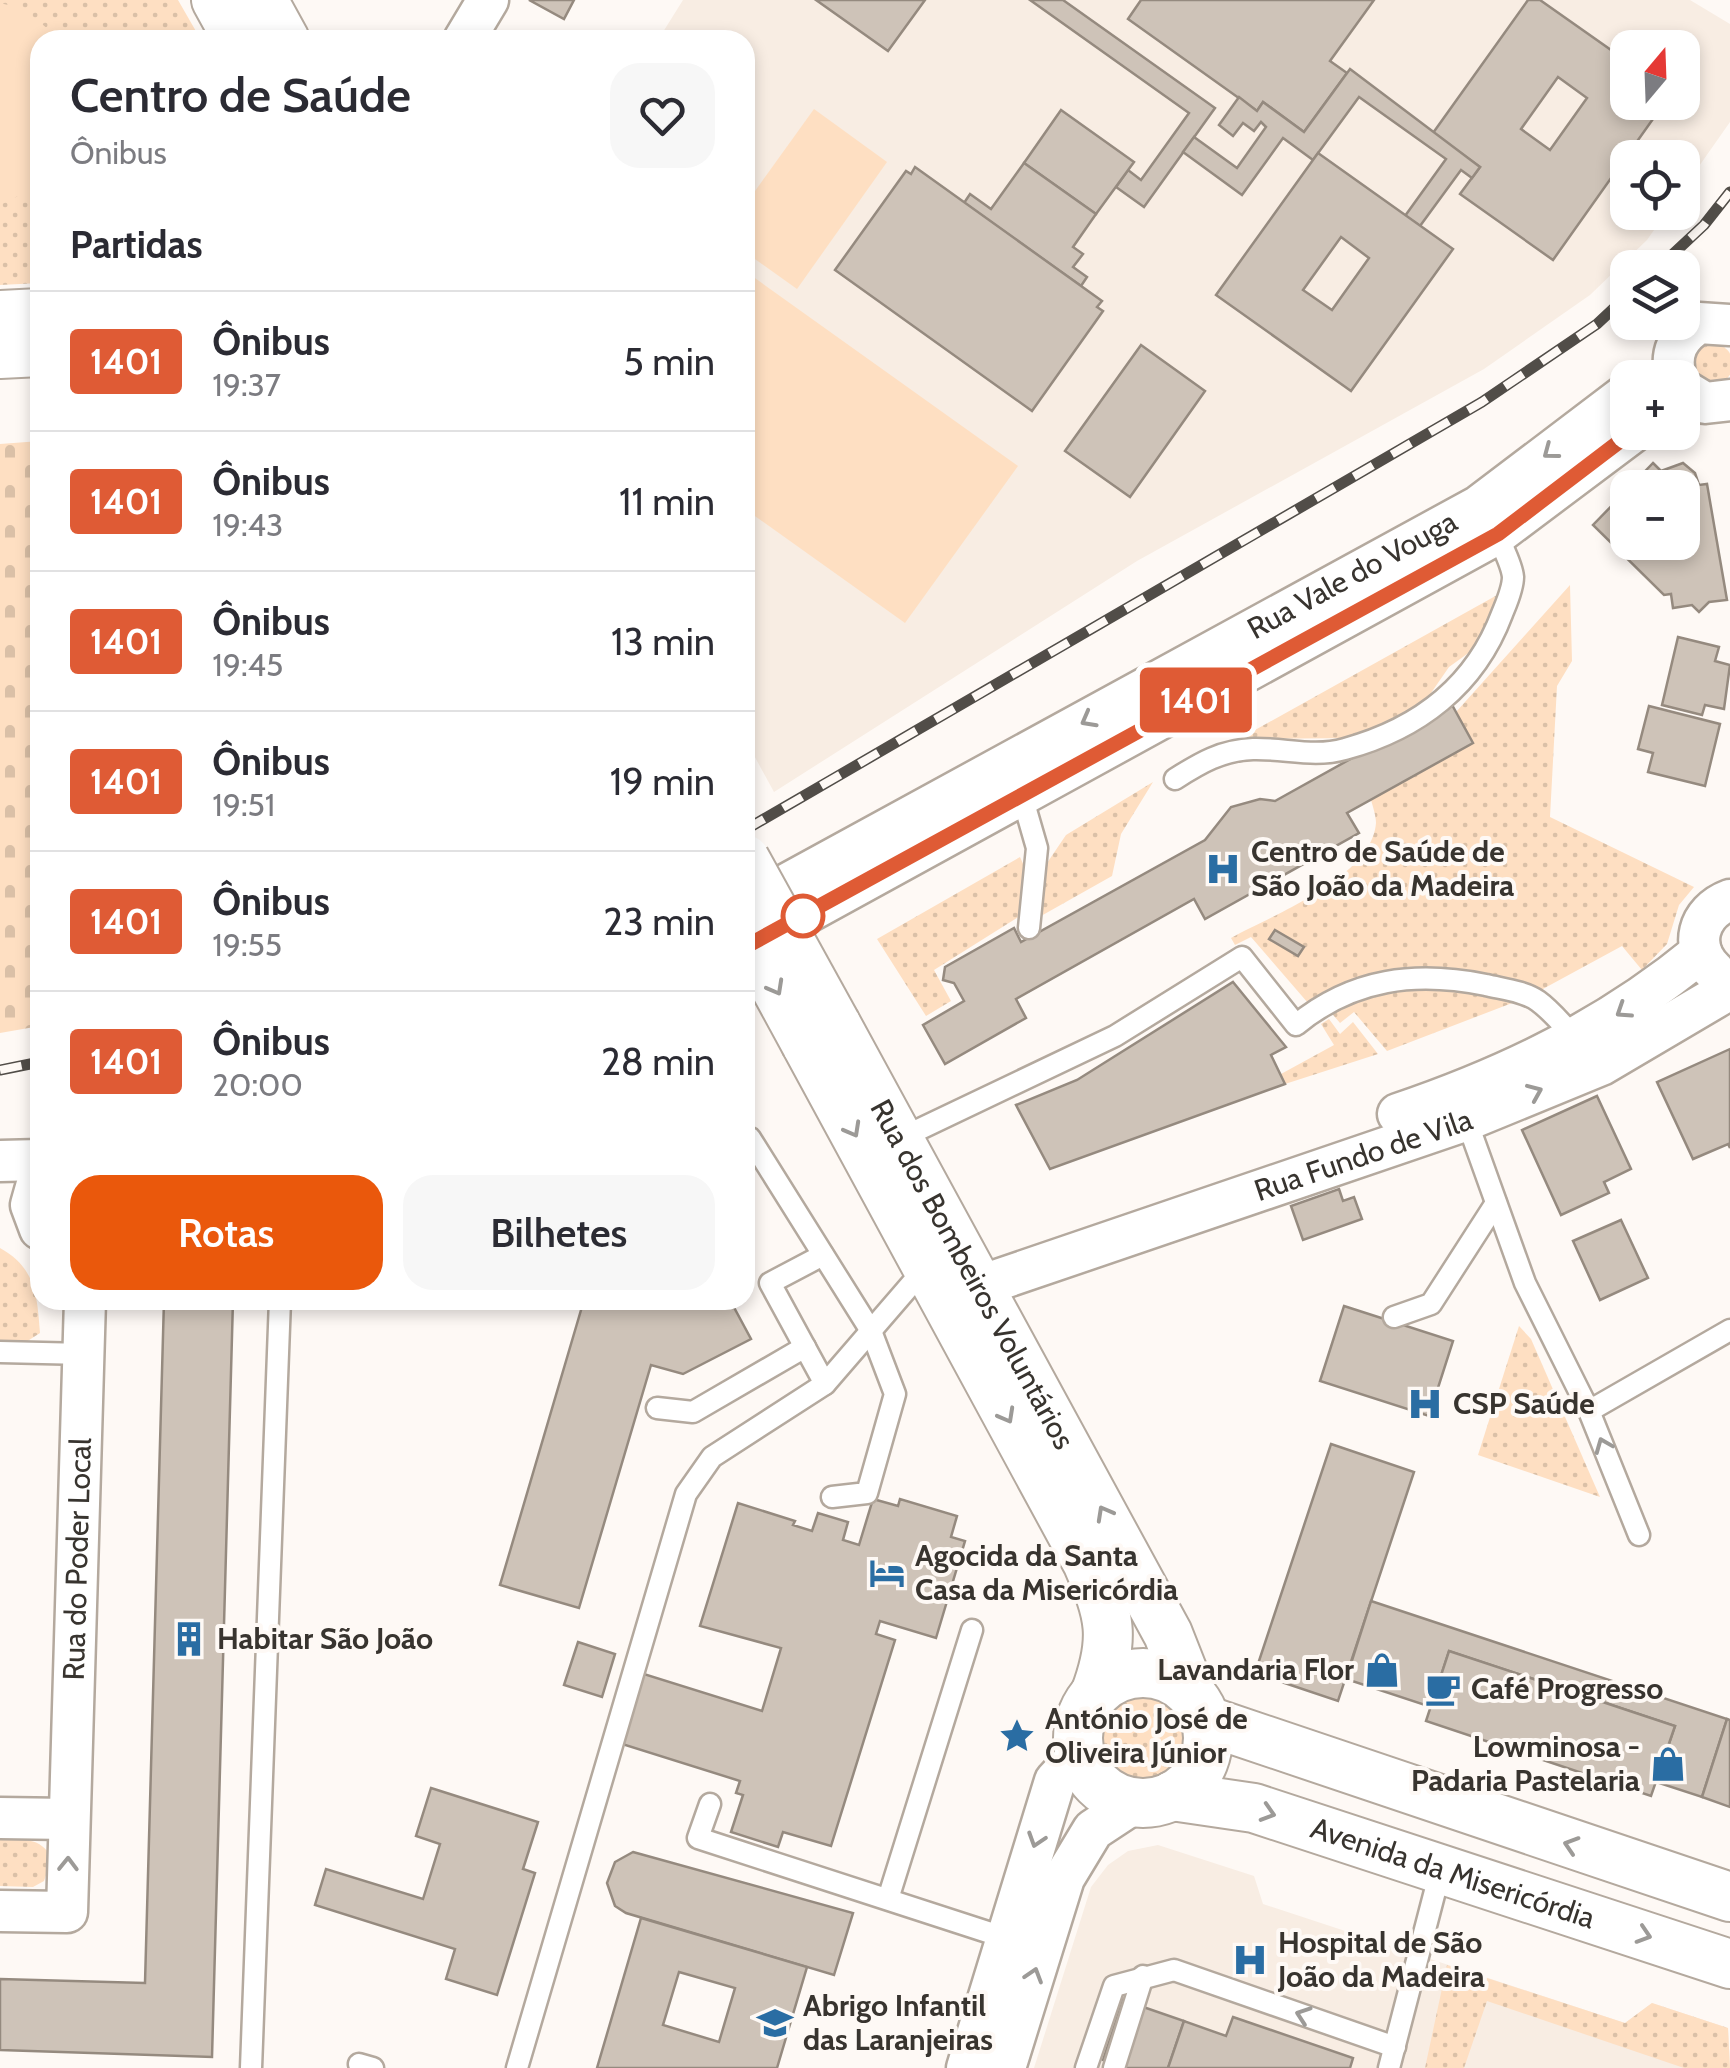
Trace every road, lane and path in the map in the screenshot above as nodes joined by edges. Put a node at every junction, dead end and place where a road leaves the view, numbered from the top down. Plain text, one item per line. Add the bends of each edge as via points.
1 (216, 0) edge
2 (263, 0) edge
3 (488, 0) edge
4 (232, 30) edge
5 (280, 30) edge
6 (470, 30) edge
7 (30, 314) edge
8 (0, 316) edge
9 (1730, 325) edge
10 (30, 352) edge
11 (0, 354) edge
12 (1687, 360) edge
13 (1610, 407) edge
14 (1610, 449) edge
15 (1498, 534) junction
16 (1176, 779) dead end
17 (1022, 796) junction
18 (755, 882) edge
19 (1730, 900) edge
20 (755, 902) edge
21 (1029, 928) dead end
22 (755, 942) edge
23 (755, 945) edge
24 (1700, 952) junction
25 (1730, 980) edge
26 (1730, 989) edge
27 (821, 1034) junction
28 (1576, 1039) junction
29 (1461, 1107) junction
30 (900, 1138) junction
31 (755, 1146) edge
32 (30, 1160) edge
33 (0, 1161) edge
34 (1496, 1204) junction
35 (823, 1255) junction
36 (958, 1272) junction
37 (85, 1310) edge
38 (280, 1310) edge
39 (1394, 1317) dead end
40 (1730, 1330) edge
41 (871, 1331) junction
42 (805, 1347) junction
43 (0, 1352) edge
44 (85, 1354) junction
45 (826, 1384) junction
46 (657, 1408) dead end
47 (1590, 1412) junction
48 (832, 1496) dead end
49 (1639, 1535) dead end
50 (972, 1630) dead end
51 (1095, 1694) junction
52 (1198, 1707) junction
53 (1080, 1755) junction
54 (1153, 1800) junction
55 (710, 1804) dead end
56 (0, 1818) edge
57 (69, 1819) junction
58 (1441, 1868) junction
59 (1730, 1897) edge
60 (888, 1900) junction
61 (0, 1911) edge
62 (1006, 1938) junction
63 (1730, 1964) edge
64 (1144, 1976) junction
65 (1396, 2047) junction
66 (251, 2068) edge
67 (516, 2068) edge
68 (967, 2068) edge
69 (1005, 2068) edge
70 (1086, 2068) edge
71 (1114, 2068) edge
72 (1390, 2068) edge

1 - 4 street
2 - 5 street
3 - 6 street
7 - 8 street
9 - 12 street via 1699,324 1681,337
10 - 11 street
13 -> 20 street, Rua Vale do Vouga via 1479,506
14 - 15 street, Rua Vale do Vouga
15 - 16 lane via 1512,577 1508,598 1481,660 1438,705 1342,750 1252,749 1210,757
15 - 17 street, Rua Vale do Vouga
17 - 21 lane via 1037,848
17 - 22 street, Rua Vale do Vouga
18 - 27 street, Rua dos Bombeiros Voluntários, bridge
19 - 24 street via 1702,923
23 -> 27 street, Rua dos Bombeiros Voluntários, bridge
24 - 25 street
24 -> 28 street, Rua Fundo de Vila via 1650,994
29 -> 26 street, Rua Fundo de Vila via 1600,1064
27 - 30 street, Rua dos Bombeiros Voluntários
27 -> 36 street, Rua dos Bombeiros Voluntários
28 - 29 street, Rua Fundo de Vila
28 - 30 lane via 1536,1000 1420,976 1363,987 1296,1025 1242,957 1115,1036
29 - 34 lane
29 - 36 street, Rua Fundo de Vila
30 - 36 street, Rua dos Bombeiros Voluntários
31 - 35 lane
32 - 33 street
34 - 39 lane via 1431,1304
34 - 47 lane via 1525,1283
35 - 41 lane
35 - 42 lane via 770,1283
36 - 41 lane
36 -> 51 street, Rua dos Bombeiros Voluntários via 1109,1612 1108,1658
52 -> 36 street, Rua dos Bombeiros Voluntários via 1168,1634
37 - 44 street, Rua do Poder Local
38 - 66 lane
40 - 47 lane
41 - 45 lane
41 - 48 lane via 896,1394 868,1493
42 - 45 lane
42 - 46 lane via 693,1412
43 - 44 lane
44 - 57 street, Rua do Poder Local
45 - 67 lane via 712,1457 686,1494
49 -> 47 lane
50 - 60 lane
51 - 52 street via 1125,1675 1143,1673 1178,1683
51 - 53 street via 1079,1722
52 - 54 street via 1208,1742 1203,1764 1190,1782
59 -> 52 street, Avenida da Misericórdia
53 - 54 street via 1100,1787
53 -> 62 street via 1055,1782
54 -> 58 street, Avenida da Misericórdia via 1254,1808
69 -> 54 street via 1064,1878 1093,1830
55 - 60 lane via 698,1838
56 - 57 street
61 -> 57 street, Rua do Poder Local via 67,1912
58 -> 63 street, Avenida da Misericórdia
58 - 65 lane
60 - 62 lane
62 - 68 street
65 -> 64 lane via 1174,1970
64 - 70 lane via 1114,1986
64 - 71 lane
65 - 72 lane

